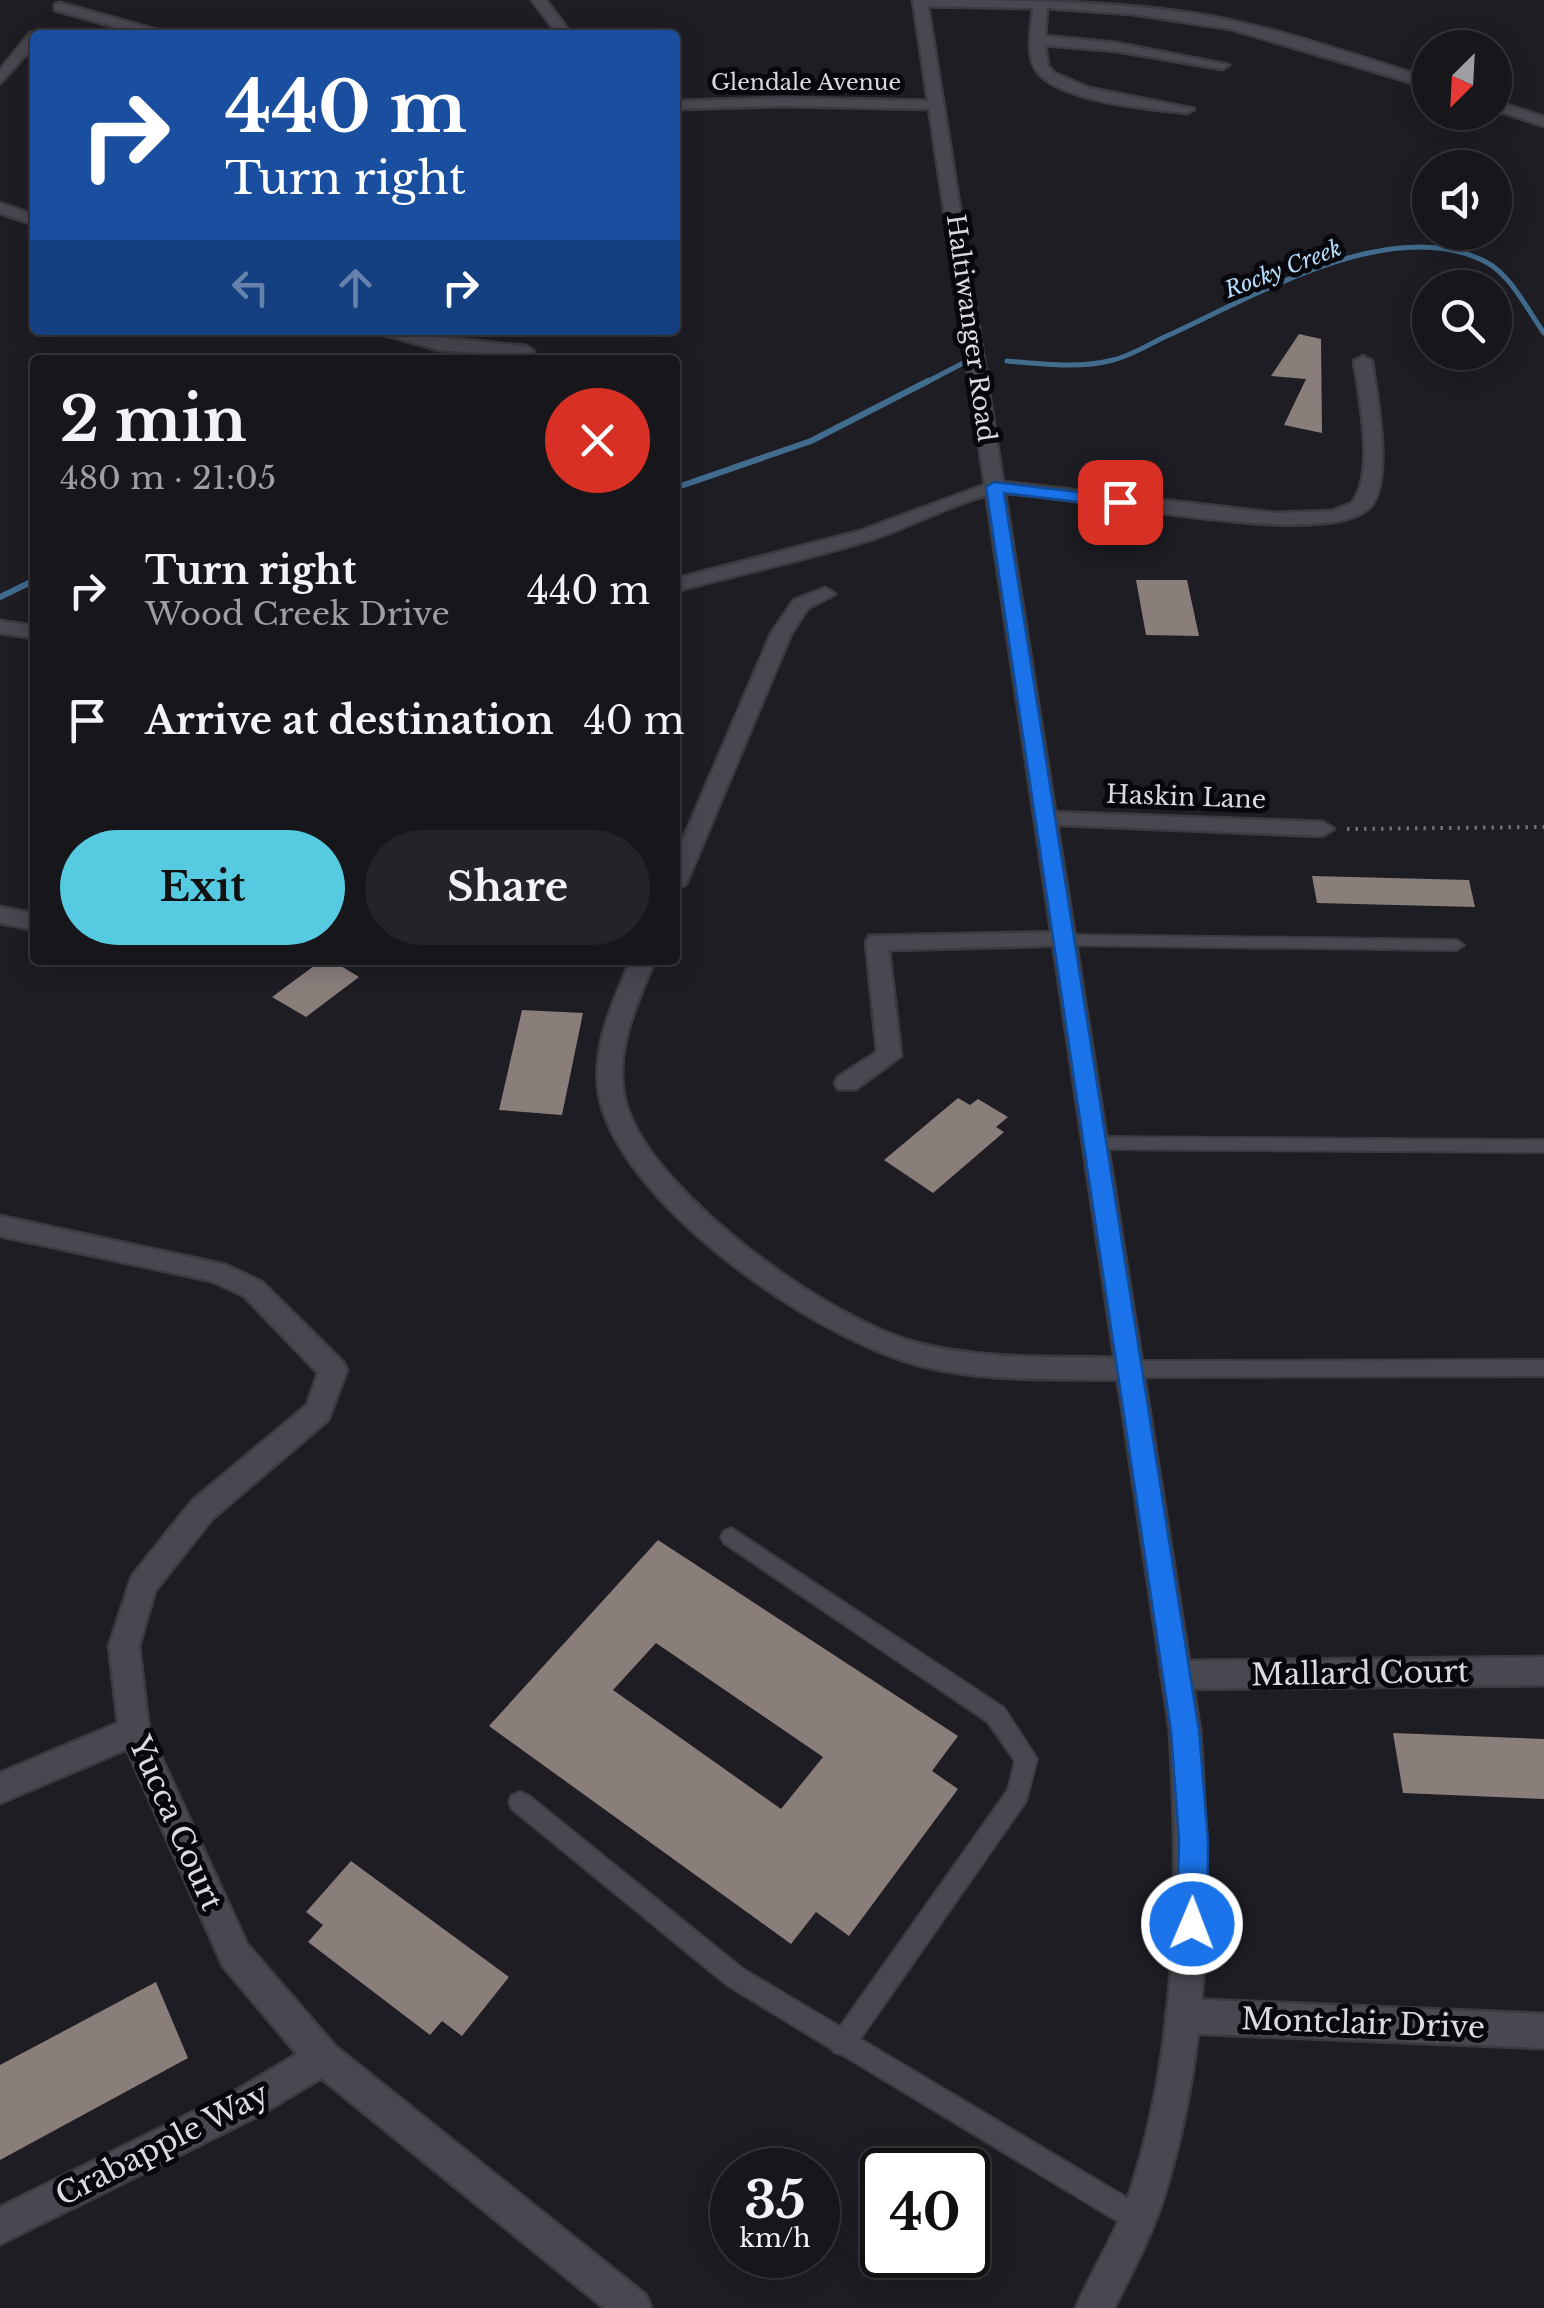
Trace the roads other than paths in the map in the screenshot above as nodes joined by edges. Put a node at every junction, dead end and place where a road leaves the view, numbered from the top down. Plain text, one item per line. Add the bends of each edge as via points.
1 (539, 0) edge
2 (920, 1) edge
3 (63, 3) edge
4 (1040, 5) junction
5 (40, 30) edge
6 (144, 30) edge
7 (561, 30) edge
8 (1040, 40) junction
9 (30, 42) edge
10 (1222, 65) dead end
11 (0, 79) edge
12 (1412, 79) edge
13 (680, 105) edge
14 (936, 105) junction
15 (1188, 109) dead end
16 (1512, 111) edge
17 (1544, 122) edge
18 (0, 208) edge
19 (30, 218) edge
20 (396, 335) edge
21 (522, 355) edge
22 (1362, 361) dead end
23 (994, 487) junction
24 (680, 585) edge
25 (825, 594) dead end
26 (0, 627) edge
27 (30, 631) edge
28 (1048, 819) junction
29 (1323, 830) road end
30 (680, 872) edge
31 (0, 915) edge
32 (30, 921) edge
33 (1066, 940) junction
34 (1456, 945) dead end
35 (640, 965) edge
36 (847, 1083) dead end
37 (1096, 1144) junction
38 (1544, 1146) edge
39 (0, 1226) edge
40 (1544, 1368) edge
41 (1130, 1369) junction
42 (731, 1538) dead end
43 (1544, 1670) edge
44 (1176, 1674) junction
45 (134, 1731) junction
46 (0, 1788) edge
47 (520, 1802) dead end
48 (1183, 2016) junction
49 (1544, 2031) edge
50 (842, 2044) junction
51 (323, 2058) junction
52 (1138, 2218) junction
53 (0, 2226) edge
54 (633, 2308) edge
55 (1094, 2308) edge

1 - 7 street
2 - 4 street
2 - 14 street, Haltiwanger Road
3 - 5 street
3 - 6 street
4 - 8 street
4 - 12 street via 1145,10 1226,23
8 - 10 street
8 - 15 street via 1041,68 1061,84
9 - 11 street
13 - 14 street, Glendale Avenue
14 - 23 street, Haltiwanger Road
16 - 17 street
18 - 19 street
20 - 21 street
22 - 23 street via 1372,435 1370,488 1358,507 1335,516 1258,518
23 - 24 street via 867,535
23 - 28 street, Haltiwanger Road
25 - 30 street via 801,604 782,634
26 - 27 street
28 - 29 street, Haskin Lane
28 - 33 street, Haltiwanger Road
31 - 32 street
33 - 34 lane
33 - 36 street via 876,942 889,1056
33 - 37 street, Haltiwanger Road
35 - 41 street via 609,1064 614,1106 630,1145 683,1205 778,1282 852,1330 927,1357
37 - 38 lane
37 - 41 street, Haltiwanger Road
39 - 45 street, Yucca Court via 217,1272 253,1289 333,1370 318,1412 202,1510 142,1586 124,1646
40 - 41 lane
41 - 44 street, Haltiwanger Road
42 - 50 lane via 996,1715 1026,1759 1018,1794
43 - 44 street, Mallard Court
44 - 48 street, Haltiwanger Road via 1193,1840
45 - 46 street
45 - 51 street, Yucca Court via 235,1954
47 - 50 lane via 735,1977
48 - 49 street, Montclair Drive
48 - 52 street, Haltiwanger Road via 1175,2075
50 - 52 lane
51 - 53 street, Crabapple Way via 246,2104
51 - 54 street, Yucca Court
52 - 55 street, Haltiwanger Road

